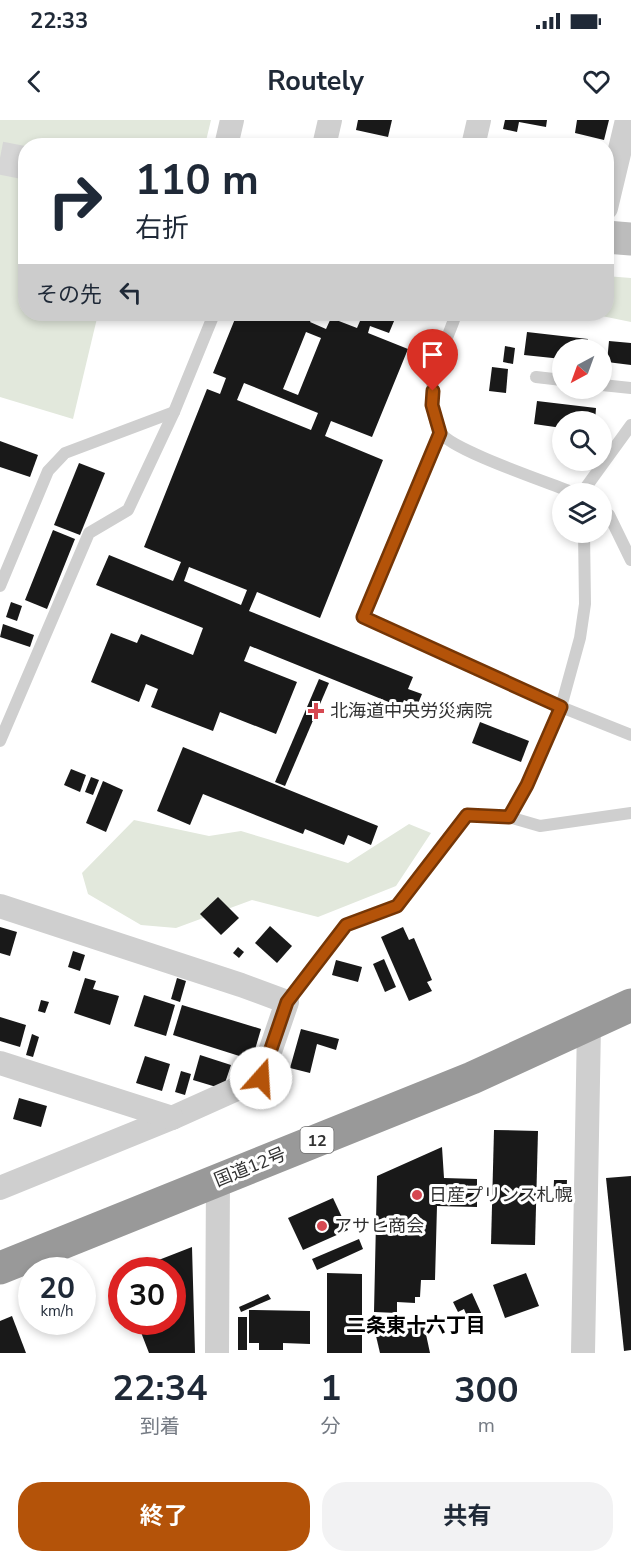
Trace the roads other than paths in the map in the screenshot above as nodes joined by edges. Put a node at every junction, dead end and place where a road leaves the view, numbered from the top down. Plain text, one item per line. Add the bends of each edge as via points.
1 (232, 120) edge
2 (330, 120) edge
3 (479, 120) edge
4 (627, 120) edge
5 (228, 138) edge
6 (326, 138) edge
7 (475, 138) edge
8 (614, 174) edge
9 (614, 238) edge
10 (631, 239) edge
11 (211, 321) edge
12 (454, 321) edge
13 (536, 377) dead end
14 (552, 379) edge
15 (612, 386) edge
16 (631, 388) edge
17 (174, 412) junction
18 (631, 425) edge
19 (440, 433) junction
20 (587, 483) edge
21 (552, 484) edge
22 (612, 521) edge
23 (584, 543) edge
24 (631, 560) edge
25 (0, 586) edge
26 (561, 707) junction
27 (631, 735) edge
28 (0, 741) edge
29 (631, 813) edge
30 (509, 817) junction
31 (0, 906) edge
32 (287, 1002) junction
33 (631, 1005) edge
34 (589, 1026) junction
35 (0, 1063) edge
36 (172, 1118) junction
37 (218, 1180) junction
38 (0, 1188) edge
39 (0, 1268) edge
40 (217, 1353) edge
41 (583, 1353) edge

1 - 5 street
2 - 6 street
3 - 7 street
4 - 8 street
9 - 10 street
11 - 17 lane
12 - 19 lane via 434,377 432,405
13 - 14 lane
15 - 16 lane
17 - 25 lane via 65,453 48,471
17 - 28 lane via 128,510 89,533
18 - 20 lane
19 - 21 lane via 477,455
19 - 26 lane via 363,617
22 - 24 lane
23 - 26 lane via 585,604
26 - 27 lane
26 - 30 lane
29 - 30 lane via 540,826
30 - 32 lane via 467,815 397,906 346,925
31 - 32 street
32 - 36 street via 261,1078
33 - 34 highway, 国道12号 / 12
34 - 37 highway, 国道12号 / 12 via 472,1078
34 - 41 street
35 - 36 street
36 - 38 street
37 - 39 highway, 国道12号 / 12
37 - 40 street

